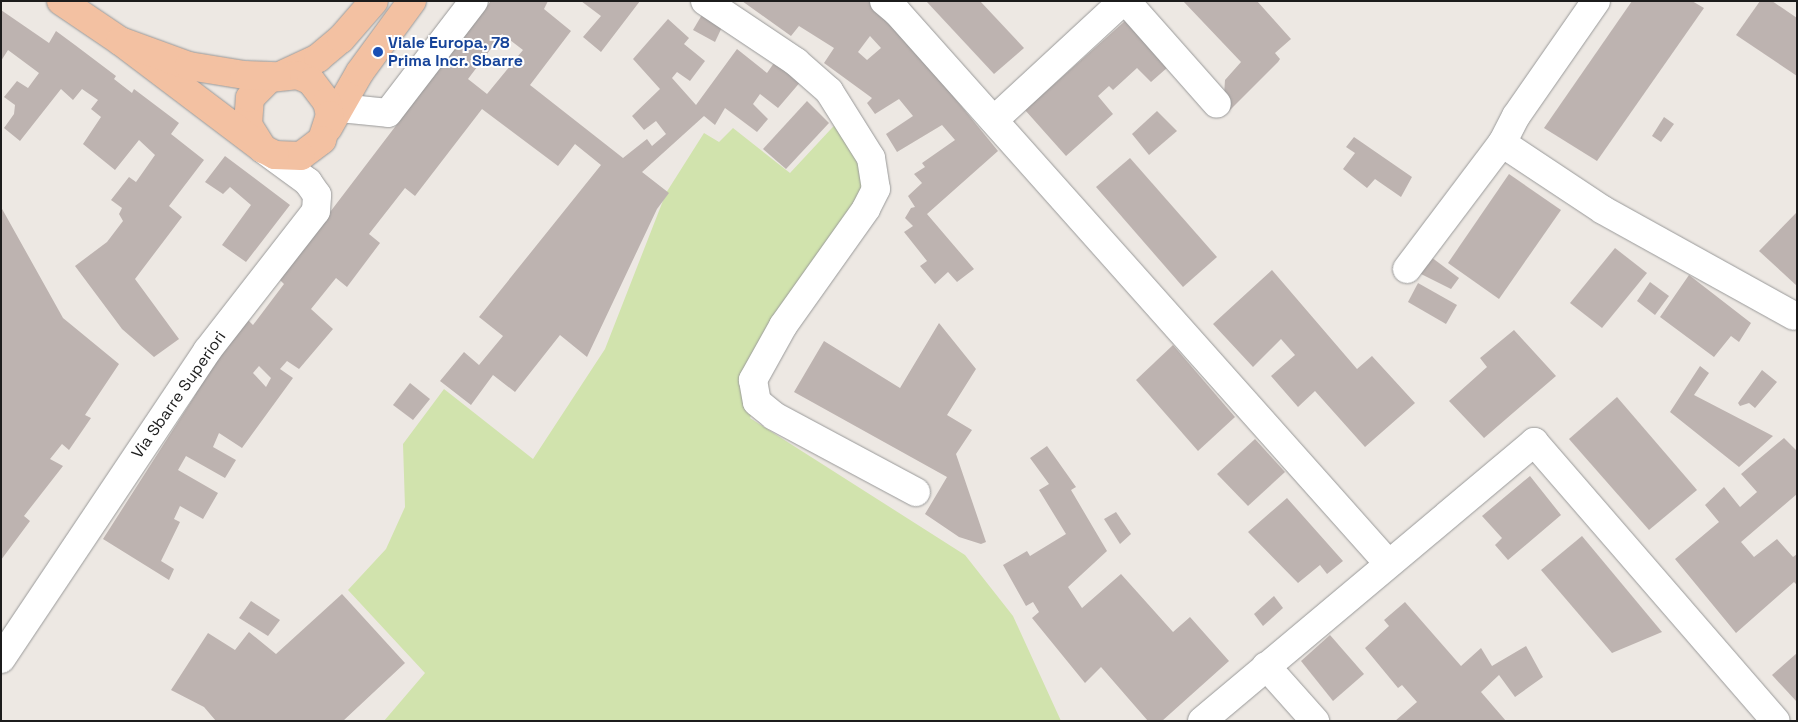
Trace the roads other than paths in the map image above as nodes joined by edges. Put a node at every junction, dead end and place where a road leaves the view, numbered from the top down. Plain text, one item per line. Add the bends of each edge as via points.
1 (61, 1) edge
2 (374, 1) edge
3 (412, 1) edge
4 (474, 1) edge
5 (705, 1) edge
6 (884, 1) edge
7 (1125, 1) edge
8 (1596, 1) edge
9 (120, 41) junction
10 (280, 75) junction
11 (1217, 104) dead end
12 (332, 113) junction
13 (994, 120) junction
14 (1502, 143) junction
15 (263, 149) junction
16 (1407, 269) dead end
17 (1794, 316) dead end
18 (916, 492) dead end
19 (1387, 562) junction
20 (1, 659) edge
21 (1266, 666) junction
22 (1202, 721) edge
23 (1314, 721) edge
24 (1776, 721) edge

1 - 9 main road
2 - 10 main road via 341,39 318,58
3 - 12 main road
4 - 12 street via 388,113
5 - 18 street via 796,62 828,90 871,158 876,189 866,209 783,326 753,380 757,402 774,416
6 - 13 street
7 - 11 street
7 - 13 street
8 - 14 street via 1516,116
9 - 10 main road via 189,66 244,75
9 - 15 main road
10 - 12 main road via 311,80
10 - 15 main road via 258,86 247,111 248,126
12 - 15 main road via 322,140 301,156 275,155
13 - 19 street
14 - 16 street
14 - 17 street via 1603,210
15 - 20 street, Via Sbarre Superiori via 308,182 317,195 316,211 207,351
19 - 21 street
19 - 24 street via 1534,442
21 - 22 street
21 - 23 street

